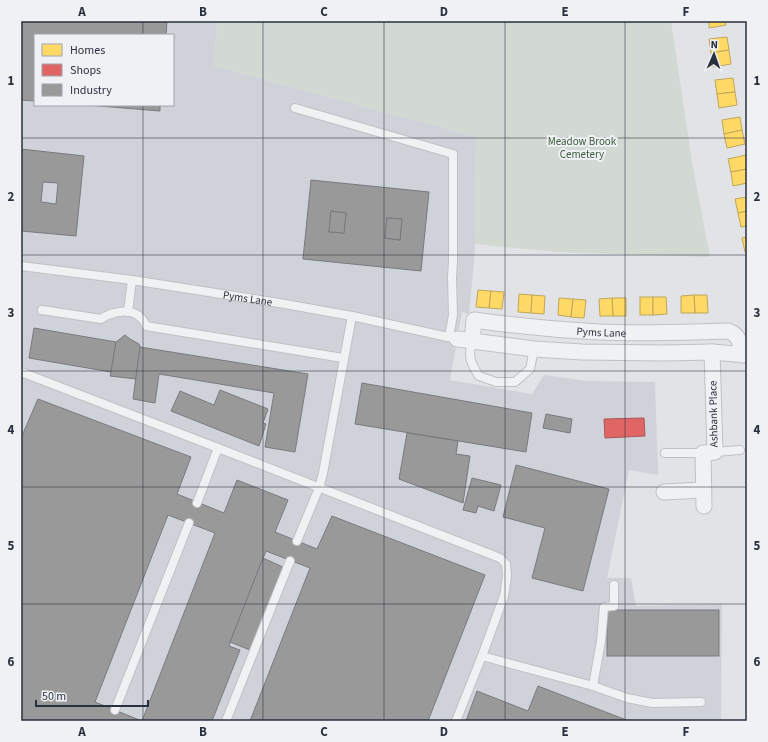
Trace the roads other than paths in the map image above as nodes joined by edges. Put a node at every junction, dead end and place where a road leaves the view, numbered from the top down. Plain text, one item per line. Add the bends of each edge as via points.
1 (295, 108) dead end
2 (21, 266) edge
3 (132, 280) junction
4 (42, 310) dead end
5 (128, 312) junction
6 (352, 316) junction
7 (453, 338) junction
8 (472, 341) junction
9 (534, 349) junction
10 (744, 350) edge
11 (714, 352) junction
12 (343, 358) junction
13 (21, 372) edge
14 (218, 448) junction
15 (740, 450) dead end
16 (709, 452) junction
17 (665, 453) dead end
18 (319, 488) junction
19 (703, 490) junction
20 (664, 492) dead end
21 (197, 503) dead end
22 (704, 506) dead end
23 (189, 523) dead end
24 (297, 541) dead end
25 (290, 561) dead end
26 (614, 585) dead end
27 (482, 656) junction
28 (593, 686) junction
29 (701, 702) dead end
30 (115, 710) dead end
31 (226, 721) edge
32 (456, 721) edge

1 - 7 lane via 453,154
2 - 3 lane, Pyms Lane
3 - 5 lane
3 - 6 lane, Pyms Lane
4 - 5 lane via 101,319 112,314
5 - 12 lane via 136,314 146,326
6 - 7 lane, Pyms Lane
6 - 12 lane
7 - 8 street, Pyms Lane
8 - 9 street, Pyms Lane
8 - 9 lane via 471,364 479,376 496,382 515,382 530,369
8 - 10 street, Pyms Lane via 474,320 601,332 728,331 737,336
9 - 11 street, Pyms Lane via 582,352
10 - 11 street, Pyms Lane
11 - 16 street, Ashbank Place
12 - 18 lane
13 - 14 lane
14 - 18 lane
14 - 21 lane
15 - 16 lane
16 - 17 lane
16 - 19 street, Ashbank Place
18 - 24 lane
18 - 27 lane via 500,558 506,564 504,596
19 - 20 street
19 - 22 street, Ashbank Place
23 - 30 lane
25 - 31 lane
26 - 28 lane via 614,606 604,607
27 - 28 lane
27 - 32 lane
28 - 29 lane via 627,698 652,703

